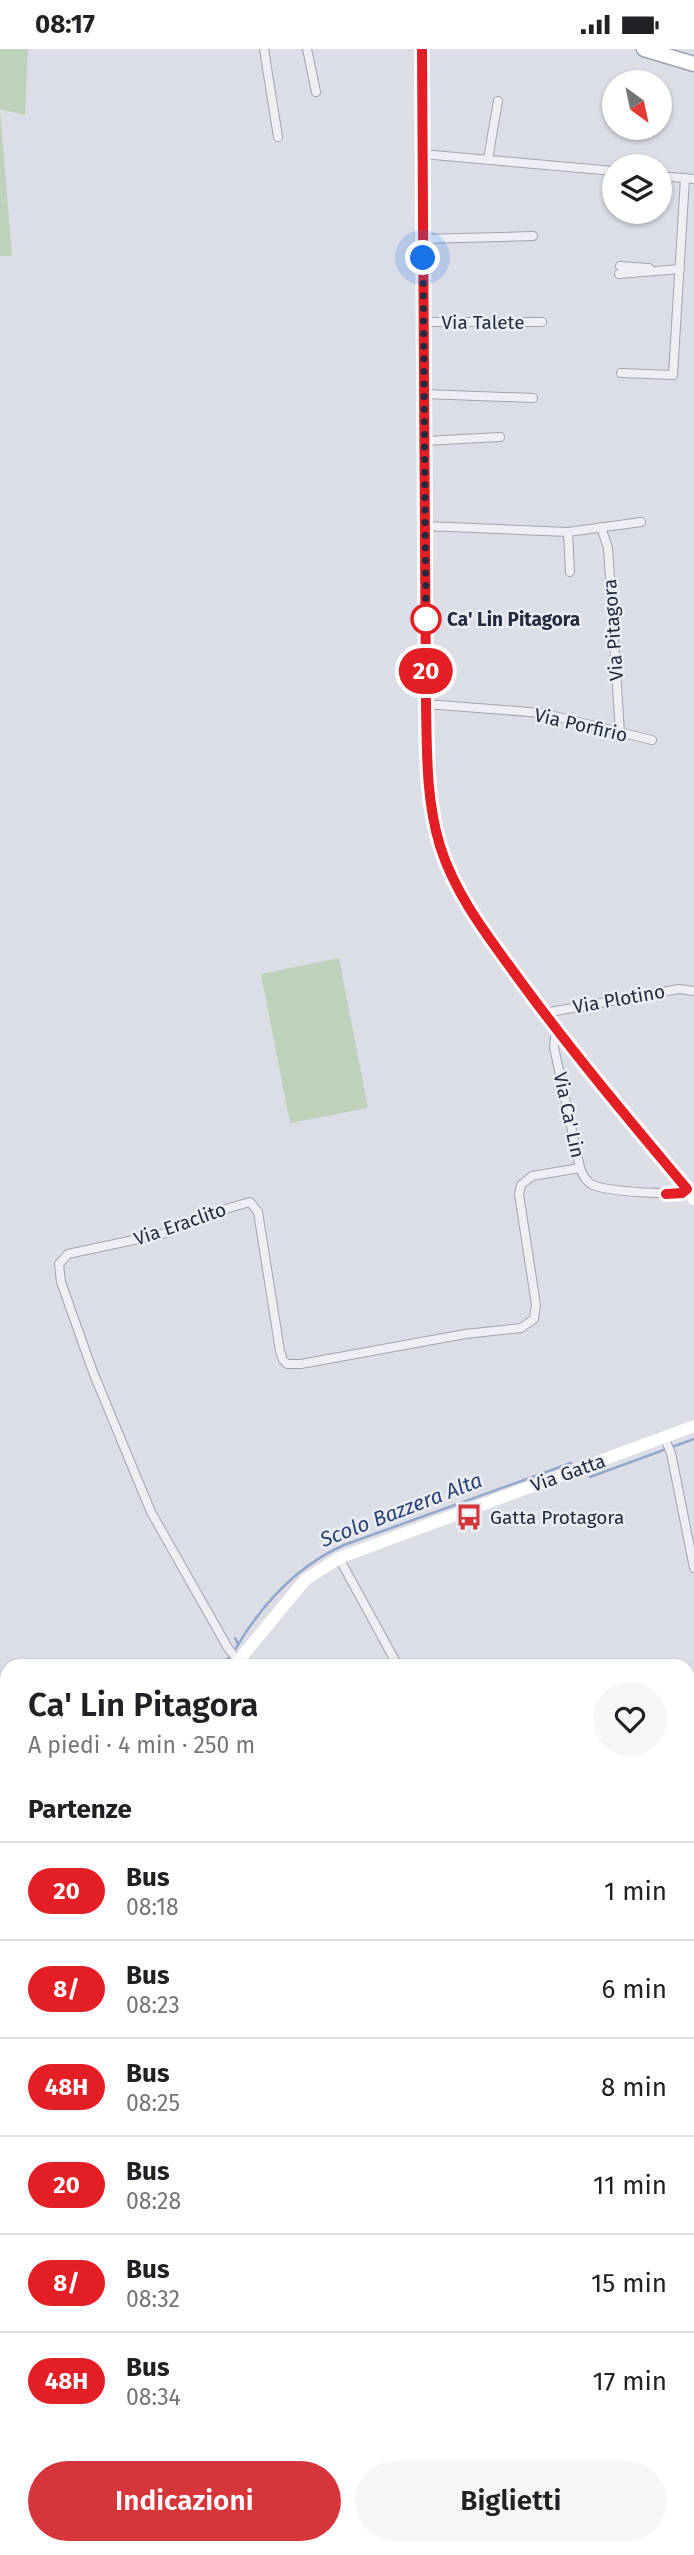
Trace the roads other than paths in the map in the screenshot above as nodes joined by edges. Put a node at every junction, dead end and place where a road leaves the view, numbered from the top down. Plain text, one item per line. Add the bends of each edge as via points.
1 (264, 49) edge
2 (307, 49) edge
3 (422, 49) edge
4 (644, 49) edge
5 (694, 64) edge
6 (316, 92) dead end
7 (498, 101) dead end
8 (278, 137) dead end
9 (422, 154) junction
10 (488, 159) junction
11 (602, 170) edge
12 (689, 179) edge
13 (533, 236) dead end
14 (423, 239) junction
15 (680, 269) junction
16 (620, 270) dead end
17 (424, 322) junction
18 (542, 323) dead end
19 (621, 373) dead end
20 (424, 394) junction
21 (533, 398) dead end
22 (500, 437) dead end
23 (425, 441) junction
24 (641, 522) dead end
25 (425, 526) junction
26 (601, 527) junction
27 (568, 532) junction
28 (570, 572) dead end
29 (426, 704) junction
30 (620, 733) junction
31 (652, 740) dead end
32 (694, 991) edge
33 (547, 1017) junction
34 (556, 1030) junction
35 (580, 1168) junction
36 (690, 1194) edge
37 (694, 1426) edge
38 (667, 1443) junction
39 (339, 1558) junction
40 (694, 1568) edge
41 (234, 1659) edge
42 (241, 1659) edge
43 (394, 1659) edge

1 - 8 street
2 - 6 street
3 - 9 street, Via Ca' Lin
4 - 5 main road
7 - 10 street
9 - 10 street
9 - 14 street, Via Ca' Lin
10 - 11 street
12 - 15 street
13 - 14 street
14 - 17 street, Via Ca' Lin
15 - 16 street
15 - 19 street via 673,375
17 - 18 street, Via Talete
17 - 20 street, Via Ca' Lin
20 - 21 street
20 - 23 street, Via Ca' Lin
22 - 23 street
23 - 25 street, Via Ca' Lin
24 - 26 street
25 - 27 street
25 - 29 street, Via Ca' Lin
26 - 27 street
26 - 30 street, Via Pitagora via 608,548
27 - 28 street, Via Pitagora
29 - 30 street, Via Porfirio via 542,713
29 - 33 street, Via Ca' Lin via 429,793 445,859 473,915
30 - 31 street, Via Porfirio
32 - 33 street, Via Plotino via 679,989 550,1012
33 - 34 street, Via Ca' Lin
34 - 35 street, Via Ca' Lin via 555,1047
34 - 36 street, Via Ca' Lin
35 - 36 street, Via Ca' Lin via 587,1181 599,1187
35 - 41 street, Via Eraclito via 532,1177 521,1185 537,1305 534,1319 521,1328 288,1364 280,1351 258,1212 250,1202 166,1233 72,1252 60,1261 58,1273 133,1472
37 - 38 street, Via Gatta
38 - 39 street, Via Gatta
38 - 40 street
39 - 42 street, Via Gatta via 305,1580
39 - 43 street

